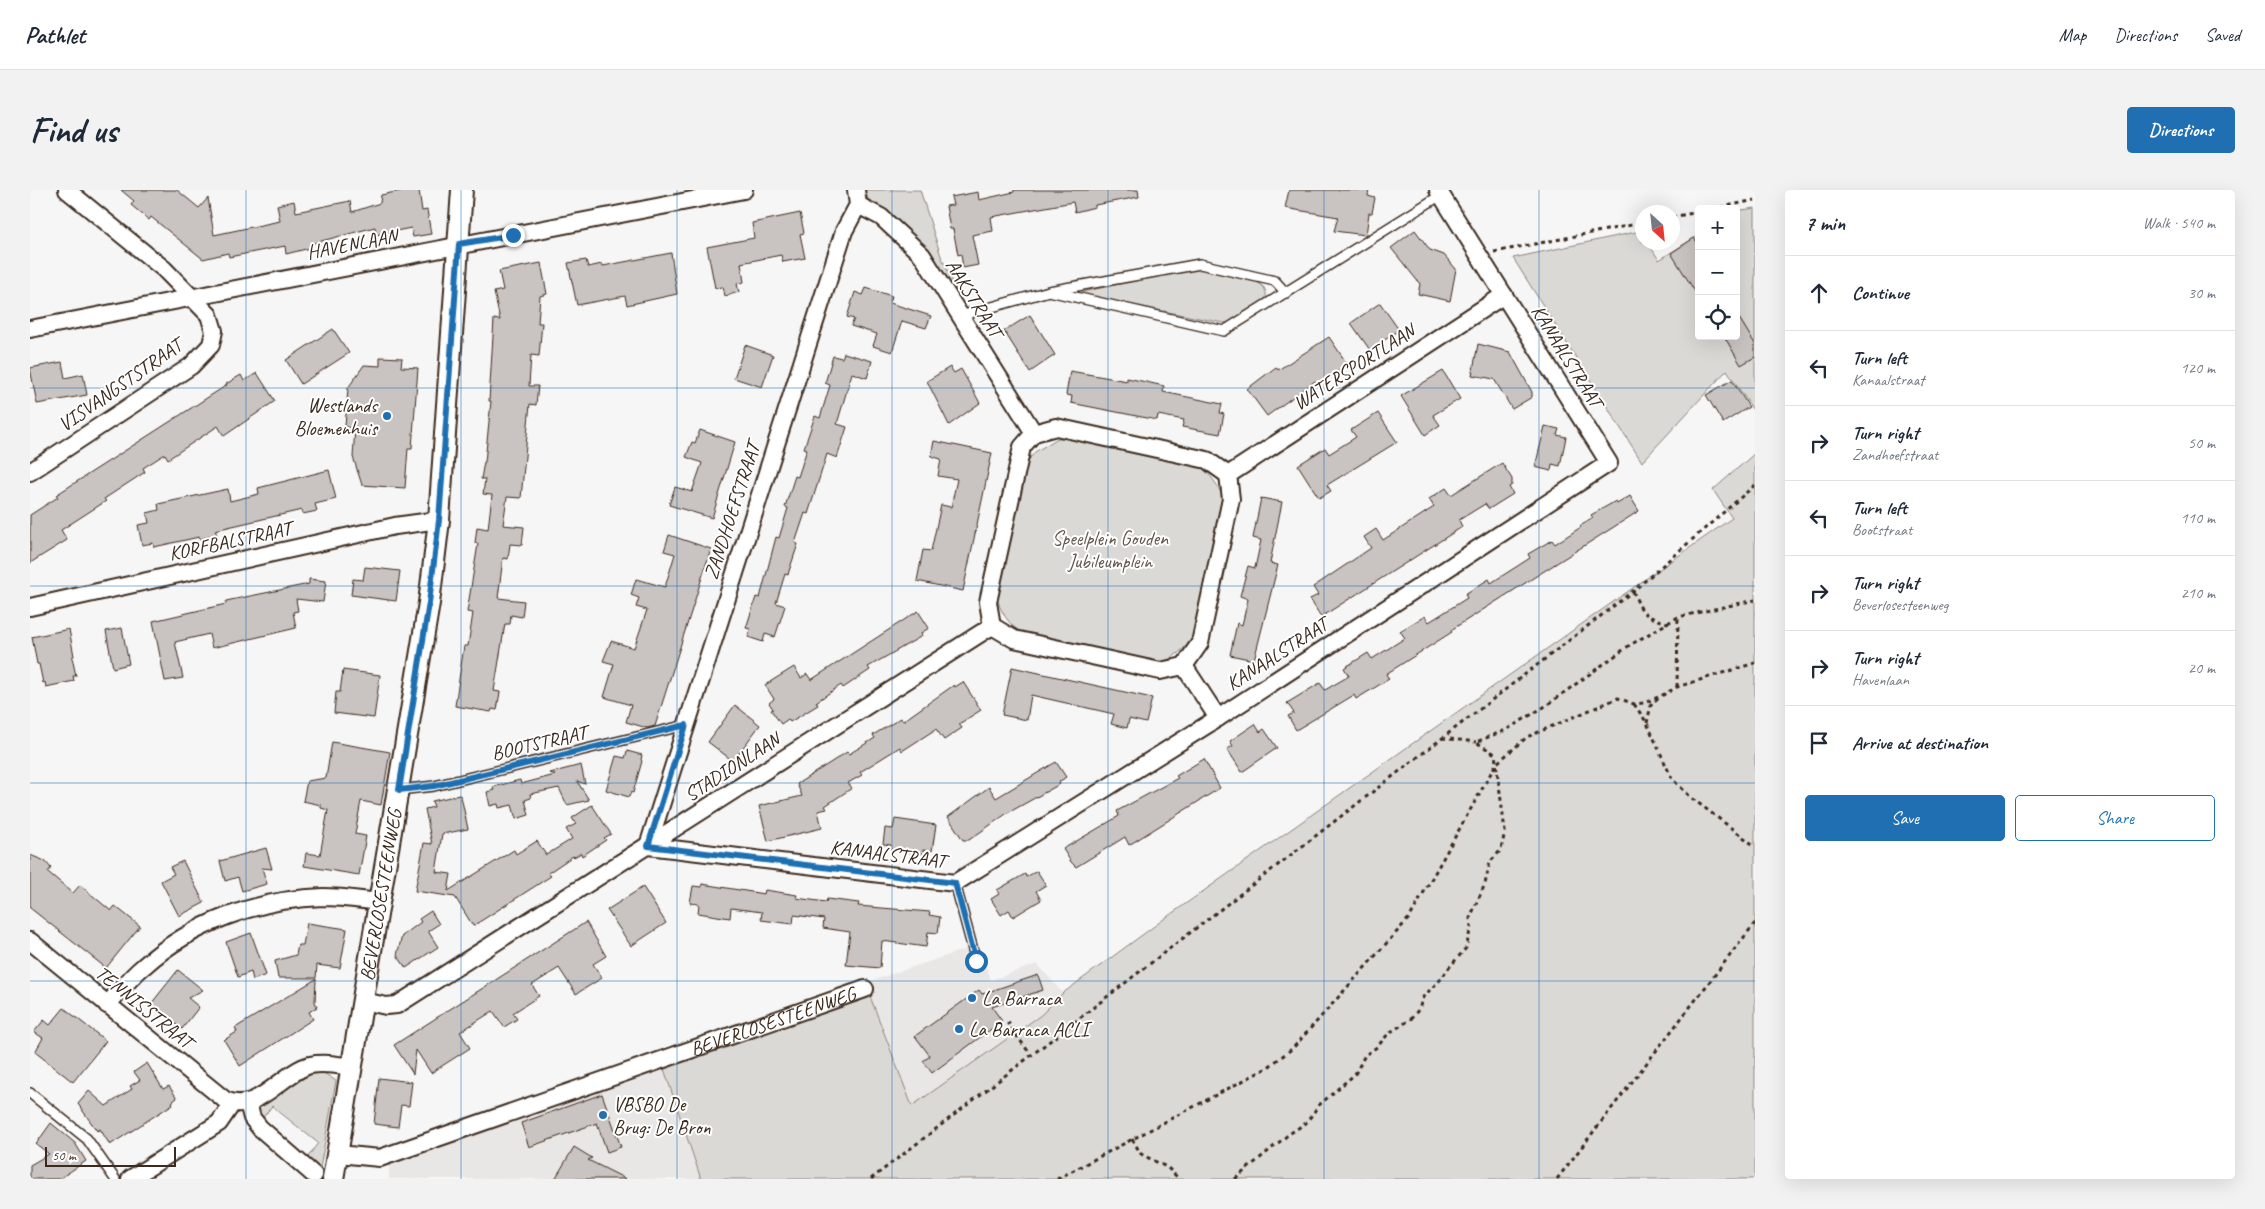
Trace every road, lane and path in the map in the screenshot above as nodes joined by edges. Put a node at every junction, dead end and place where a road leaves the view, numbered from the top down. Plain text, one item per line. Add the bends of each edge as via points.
1 (67, 190) edge
2 (462, 190) edge
3 (744, 190) edge
4 (1440, 193) edge
5 (681, 196) edge
6 (857, 197) edge
7 (1755, 200) edge
8 (1732, 205) edge
9 (1695, 213) edge
10 (1680, 216) edge
11 (1635, 224) edge
12 (459, 244) junction
13 (1479, 255) junction
14 (1050, 291) junction
15 (1286, 293) junction
16 (1504, 295) junction
17 (191, 298) junction
18 (960, 316) junction
19 (30, 330) edge
20 (1034, 433) junction
21 (30, 472) edge
22 (1228, 475) junction
23 (1755, 485) edge
24 (439, 520) junction
25 (1633, 591) junction
26 (1755, 600) edge
27 (30, 607) edge
28 (1678, 617) junction
29 (1668, 623) junction
30 (992, 626) junction
31 (1755, 663) edge
32 (1184, 666) junction
33 (1677, 687) junction
34 (1661, 696) junction
35 (1634, 704) junction
36 (1218, 718) junction
37 (1647, 723) junction
38 (686, 725) junction
39 (1441, 738) junction
40 (1476, 742) junction
41 (1496, 764) junction
42 (399, 790) junction
43 (648, 846) junction
44 (1755, 846) edge
45 (955, 883) junction
46 (380, 902) junction
47 (1755, 923) edge
48 (30, 941) edge
49 (976, 961) dead end
50 (864, 989) dead end
51 (364, 1001) junction
52 (107, 1005) junction
53 (1010, 1022) dead end
54 (1032, 1055) junction
55 (352, 1067) junction
56 (30, 1093) edge
57 (240, 1103) junction
58 (1132, 1139) junction
59 (338, 1154) junction
60 (324, 1177) edge
61 (114, 1179) edge
62 (130, 1179) edge
63 (870, 1179) edge
64 (1057, 1179) edge
65 (1180, 1179) edge
66 (1235, 1179) edge
67 (1557, 1179) edge

1 - 17 street, VISVANGSTSTRAAT via 164,269
2 - 12 street, BEVERLOSESTEENWEG
3 - 5 street, HAVENLAAN
4 - 13 street, KANAALSTRAAT
4 - 15 lane
5 - 12 street, HAVENLAAN
6 - 18 street, AAKSTRAAT via 922,255
6 - 38 street, ZANDHOEFSTRAAT
7 - 8 path
9 - 10 path
11 - 13 path
12 - 17 street, HAVENLAAN
12 - 24 street, BEVERLOSESTEENWEG
13 - 16 street, KANAALSTRAAT
14 - 15 lane via 1200,264 1275,281
14 - 15 lane via 1224,331
14 - 18 lane
16 - 22 street, WATERSPORTLAAN
16 - 36 street, KANAALSTRAAT via 1609,463
17 - 19 street, HAVENLAAN
17 - 21 street, VISVANGSTSTRAAT via 209,315 214,331 211,345 191,366
18 - 20 street, AAKSTRAAT
20 - 22 street via 1056,427 1094,435 1207,460
20 - 30 street via 1022,447 1000,543 988,602
22 - 32 street via 1231,499 1200,642
23 - 25 path
24 - 27 street, KORFBALSTRAAT via 395,526
24 - 42 street, BEVERLOSESTEENWEG
25 - 29 path via 1641,611 1648,617
25 - 39 path
26 - 28 path
28 - 29 path
28 - 33 path
29 - 40 path via 1630,645 1544,707 1506,730
30 - 32 street via 1014,639 1160,671
30 - 43 street, STADIONLAAN
31 - 33 path
32 - 36 street
33 - 34 path
34 - 35 path
34 - 37 path via 1651,705
35 - 37 path
35 - 41 path via 1618,698 1527,737
36 - 45 street, KANAALSTRAAT
37 - 44 path via 1672,779
38 - 42 lane, BOOTSTRAAT via 434,786
38 - 43 street, ZANDHOEFSTRAAT
39 - 40 path
39 - 54 path
40 - 41 path via 1495,754
41 - 58 path via 1410,917 1293,1048 1267,1068
41 - 66 path via 1505,831 1501,850 1490,862 1485,884 1470,918 1466,948 1423,997 1410,1020 1389,1033 1365,1055 1354,1074 1319,1105 1306,1123
42 - 46 street, BEVERLOSESTEENWEG
43 - 45 street, KANAALSTRAAT
43 - 51 street, STADIONLAAN via 397,1005
45 - 49 lane
46 - 51 street, BEVERLOSESTEENWEG
46 - 52 street via 323,897 284,901 212,921 178,939 143,966
47 - 67 path
48 - 52 street, TENNISSTRAAT
50 - 59 street, BEVERLOSESTEENWEG via 380,1158
51 - 55 street, BEVERLOSESTEENWEG
52 - 57 street, TENNISSTRAAT via 225,1100
53 - 54 path via 1008,1024
54 - 63 path
55 - 57 street via 323,1063 308,1066
55 - 59 street, BEVERLOSESTEENWEG
56 - 61 lane via 87,1139
57 - 60 street via 260,1128
57 - 62 street via 219,1123
58 - 64 path
58 - 65 path via 1141,1154 1168,1168
59 - 60 street, BEVERLOSESTEENWEG

